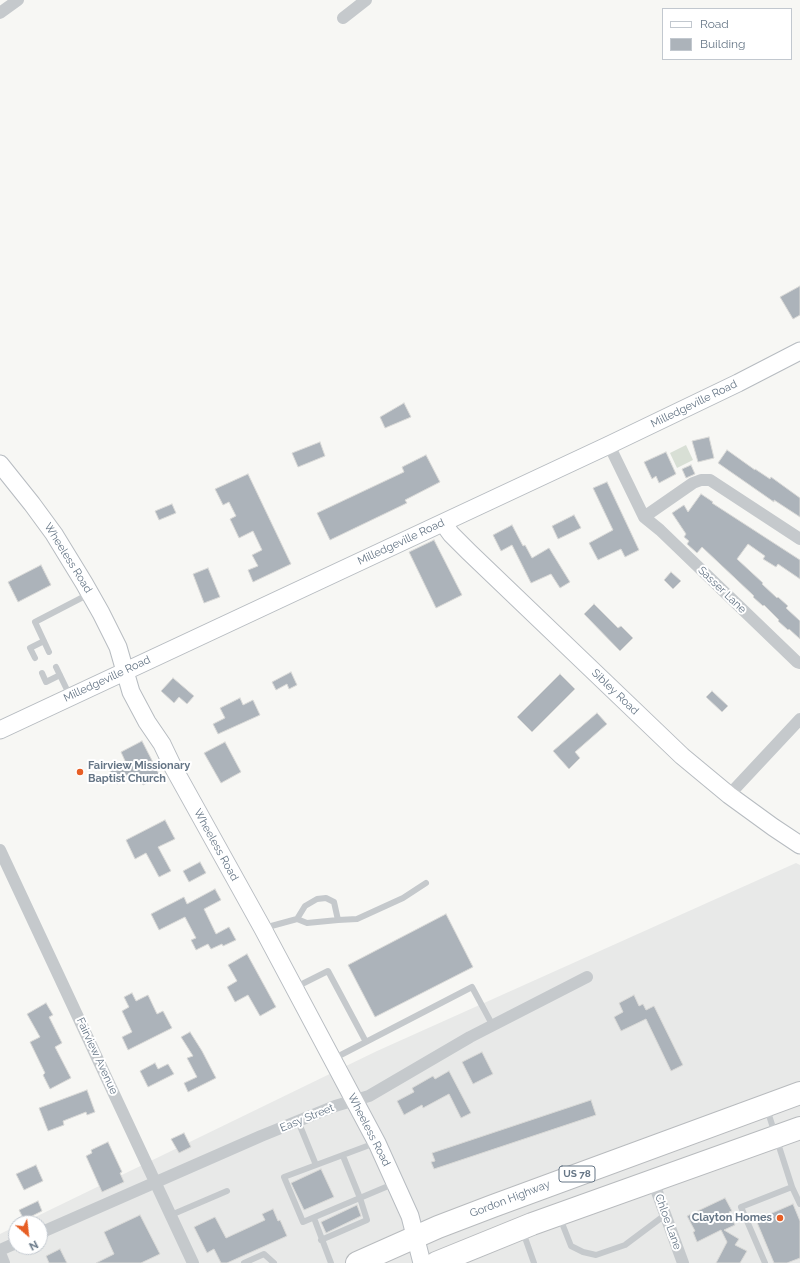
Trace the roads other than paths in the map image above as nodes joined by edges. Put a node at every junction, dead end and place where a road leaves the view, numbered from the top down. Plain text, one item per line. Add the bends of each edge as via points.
1 (18, 0) edge
2 (366, 0) edge
3 (0, 13) edge
4 (343, 18) dead end
5 (800, 351) edge
6 (609, 445) junction
7 (0, 464) edge
8 (644, 517) junction
9 (443, 523) junction
10 (800, 539) edge
11 (90, 594) junction
12 (44, 641) junction
13 (49, 652) dead end
14 (35, 658) dead end
15 (800, 663) edge
16 (56, 667) dead end
17 (125, 670) junction
18 (42, 673) dead end
19 (60, 675) junction
20 (70, 696) junction
21 (800, 719) edge
22 (0, 730) edge
23 (729, 795) junction
24 (800, 845) edge
25 (0, 850) edge
26 (426, 883) dead end
27 (298, 919) junction
28 (338, 920) junction
29 (263, 929) junction
30 (587, 977) dead end
31 (294, 988) junction
32 (493, 1026) junction
33 (366, 1042) junction
34 (332, 1059) junction
35 (800, 1093) edge
36 (354, 1100) junction
37 (766, 1105) junction
38 (298, 1122) junction
39 (800, 1128) edge
40 (776, 1137) junction
41 (377, 1143) junction
42 (343, 1156) junction
43 (316, 1165) junction
44 (653, 1181) junction
45 (155, 1182) junction
46 (396, 1183) junction
47 (792, 1187) junction
48 (227, 1192) dead end
49 (360, 1198) junction
50 (800, 1204) edge
51 (559, 1214) junction
52 (171, 1215) junction
53 (665, 1215) junction
54 (314, 1218) junction
55 (522, 1228) junction
56 (48, 1229) edge
57 (502, 1236) junction
58 (415, 1238) junction
59 (322, 1240) junction
60 (0, 1251) edge
61 (4, 1263) edge
62 (192, 1263) edge
63 (244, 1263) edge
64 (274, 1263) edge
65 (331, 1263) edge
66 (357, 1263) edge
67 (422, 1263) edge
68 (436, 1263) edge
69 (467, 1263) edge
70 (534, 1263) edge
71 (683, 1263) edge
72 (765, 1263) edge

1 - 3 street
2 - 4 street
5 - 6 street, Milledgeville Road
6 - 8 street, Sasser Lane
6 - 9 street, Milledgeville Road
7 - 11 street, Wheeless Road via 32,504
8 - 10 street via 693,483 710,480
8 - 15 street, Sasser Lane
9 - 17 street, Milledgeville Road
9 - 23 street, Sibley Road via 469,552 665,740
11 - 12 lane via 34,622
11 - 17 street, Wheeless Road via 118,646
12 - 13 lane
12 - 14 lane via 30,648
16 - 19 lane
17 - 20 street, Milledgeville Road
17 - 29 street, Wheeless Road via 132,692 147,722 162,744
18 - 19 lane via 46,682
19 - 20 lane
20 - 22 street, Milledgeville Road
21 - 23 street
23 - 24 street, Sibley Road
25 - 45 street, Fairview Avenue
26 - 28 lane via 403,898 357,919
27 - 28 lane via 307,923
27 - 28 lane via 305,906 317,899 326,898 334,902
27 - 29 lane
29 - 31 street, Wheeless Road
30 - 32 street, Easy Street
31 - 33 lane via 328,971
31 - 34 street, Wheeless Road
32 - 33 lane via 472,987
32 - 36 street, Easy Street via 369,1096
33 - 34 lane
34 - 36 street, Wheeless Road
35 - 37 highway, Gordon Highway / US 78
36 - 38 street, Easy Street
36 - 41 street, Wheeless Road
37 - 40 lane
37 - 58 highway, Gordon Highway / US 78 via 547,1185
38 - 43 lane
38 - 45 street, Easy Street
39 - 40 highway
40 - 44 highway
40 - 47 lane
41 - 42 lane
41 - 46 street, Wheeless Road
42 - 43 lane
42 - 49 lane
43 - 54 lane via 284,1177 303,1222
44 - 51 highway
44 - 53 street, Chloe Lane
45 - 52 street, Fairview Avenue
45 - 56 street, Easy Street
46 - 49 lane
46 - 58 street, Wheeless Road via 410,1216
47 - 50 lane
47 - 72 lane via 741,1207
48 - 52 lane
49 - 54 lane via 332,1213
49 - 59 lane via 367,1220 338,1229
51 - 53 lane via 572,1246 596,1255 625,1245
51 - 55 highway
52 - 62 street, Fairview Avenue
53 - 71 street, Chloe Lane
54 - 59 lane
55 - 57 highway
55 - 70 lane
57 - 68 highway
57 - 69 highway
58 - 66 highway, Gordon Highway / US 78
58 - 67 street, Wheeless Road
59 - 65 lane
60 - 61 street
63 - 64 lane via 264,1254

